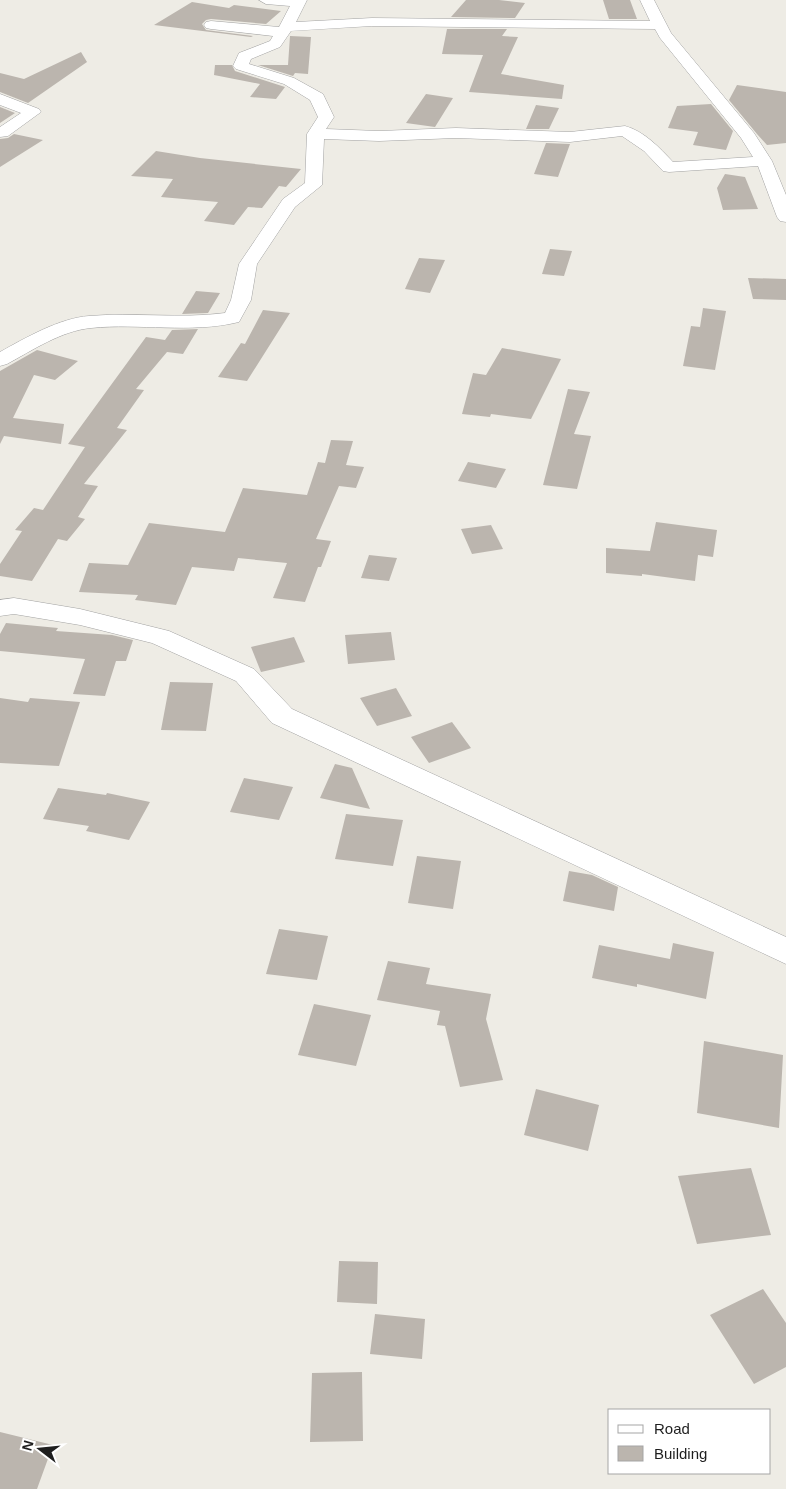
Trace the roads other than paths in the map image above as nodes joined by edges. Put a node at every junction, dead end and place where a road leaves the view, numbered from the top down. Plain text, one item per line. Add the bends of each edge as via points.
1 (266, 0) edge
2 (647, 0) edge
3 (299, 1) edge
4 (211, 25) dead end
5 (660, 25) junction
6 (284, 30) junction
7 (0, 99) edge
8 (2, 133) dead end
9 (316, 134) junction
10 (764, 162) junction
11 (786, 217) edge
12 (0, 360) edge
13 (0, 608) edge
14 (786, 951) edge

1 - 3 street
2 - 5 street
3 - 6 street
4 - 6 street
5 - 6 street via 372,22
5 - 10 street via 748,136
6 - 9 street via 275,44 244,56 241,66 289,81 317,97 326,117
7 - 8 street via 34,112
9 - 10 street via 456,133 570,137 625,131 650,147 669,167
9 - 12 street via 314,185 289,202 248,264 241,300 232,318 202,322 88,322 45,335
10 - 11 street
13 - 14 street via 14,606 80,617 160,637 245,674 282,716

